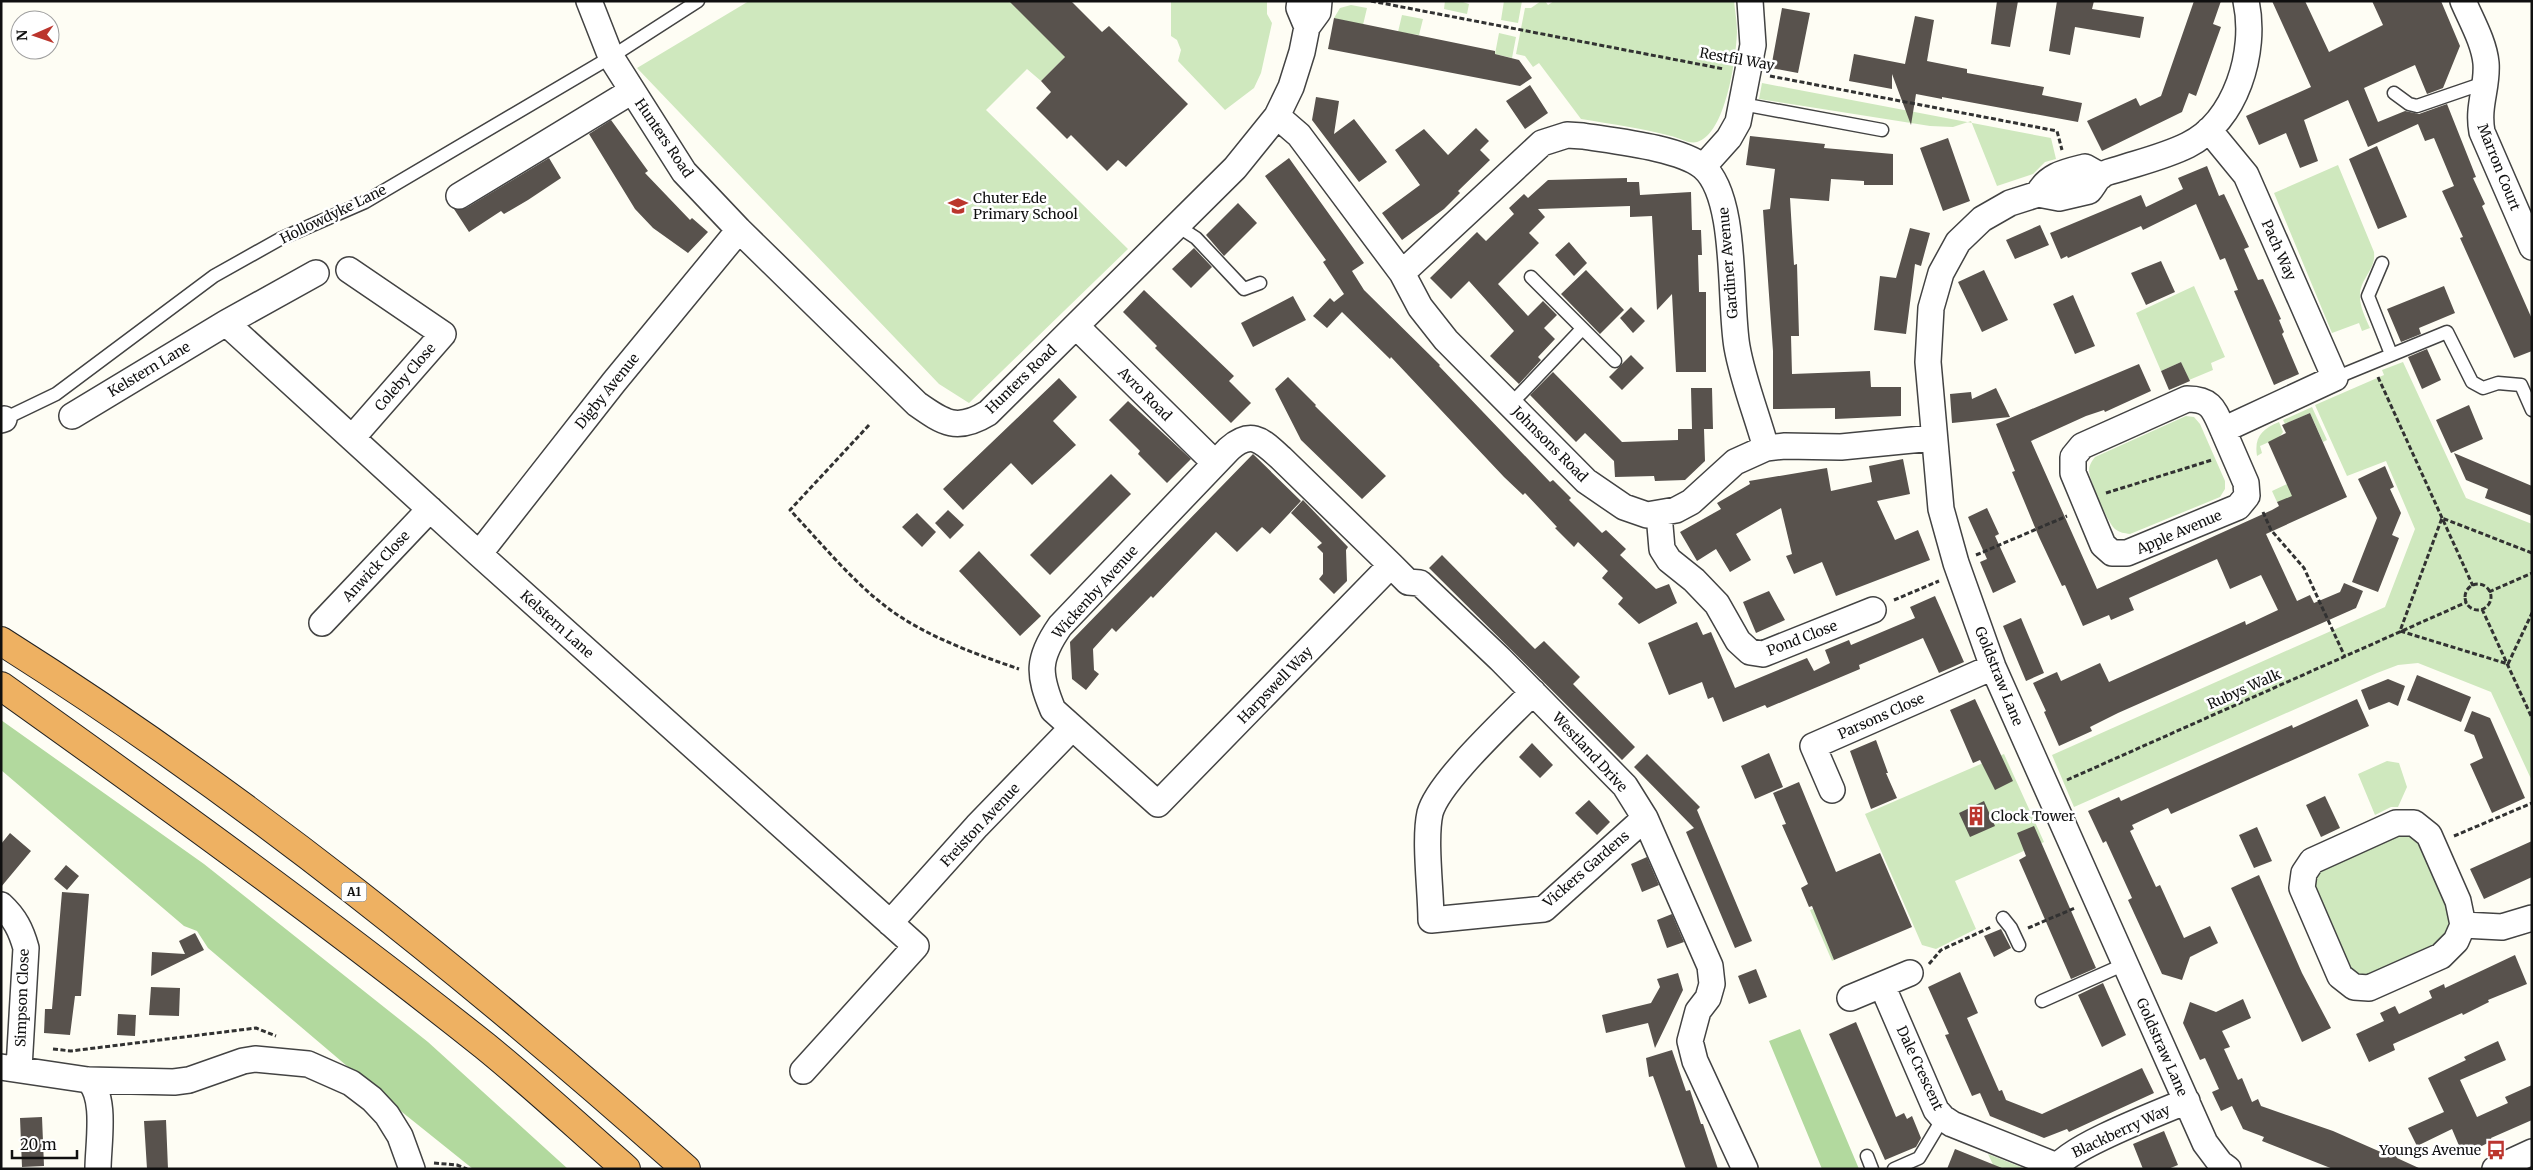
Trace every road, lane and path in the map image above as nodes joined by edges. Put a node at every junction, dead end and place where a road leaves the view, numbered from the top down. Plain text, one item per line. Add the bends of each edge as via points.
1 (589, 1) edge
2 (698, 1) edge
3 (1300, 1) edge
4 (1319, 1) edge
5 (1371, 1) edge
6 (1750, 1) edge
7 (2246, 1) edge
8 (2463, 1) edge
9 (1307, 27) junction
10 (610, 56) junction
11 (1748, 73) junction
12 (2484, 82) junction
13 (632, 91) junction
14 (2394, 93) dead end
15 (1742, 104) junction
16 (1277, 116) junction
17 (1882, 130) dead end
18 (2209, 130) junction
19 (1703, 167) junction
20 (2066, 172) junction
21 (2101, 176) junction
22 (2038, 194) junction
23 (459, 196) dead end
24 (2525, 214) edge
25 (1176, 225) junction
26 (739, 230) junction
27 (2532, 247) edge
28 (2382, 263) dead end
29 (349, 270) dead end
30 (316, 273) dead end
31 (1402, 273) junction
32 (1531, 277) dead end
33 (1260, 283) dead end
34 (226, 323) junction
35 (1076, 326) junction
36 (1582, 329) junction
37 (2391, 354) junction
38 (1615, 361) dead end
39 (2371, 363) junction
40 (2335, 378) junction
41 (1510, 405) junction
42 (2532, 410) edge
43 (72, 416) dead end
44 (3, 419) edge
45 (869, 425) dead end
46 (352, 438) junction
47 (1250, 438) joint
48 (1933, 438) junction
49 (2228, 441) junction
50 (1766, 448) junction
51 (1215, 463) junction
52 (2247, 496) junction
53 (2087, 508) junction
54 (430, 509) junction
55 (1659, 514) junction
56 (2442, 518) junction
57 (2532, 553) edge
58 (479, 554) junction
59 (1391, 565) junction
60 (1957, 569) junction
61 (2532, 573) edge
62 (2473, 586) junction
63 (2489, 592) junction
64 (2467, 602) junction
65 (2482, 609) junction
66 (1873, 610) joint
67 (2532, 614) edge
68 (322, 623) dead end
69 (2400, 631) junction
70 (1, 640) edge
71 (2346, 657) junction
72 (2508, 664) junction
73 (1993, 667) junction
74 (1042, 675) junction
75 (1, 686) edge
76 (1533, 692) junction
77 (2532, 718) edge
78 (1072, 729) junction
79 (2048, 789) junction
80 (1832, 790) dead end
81 (2532, 803) edge
82 (1158, 804) joint
83 (1645, 818) junction
84 (2450, 839) dead end
85 (2096, 898) junction
86 (1, 905) edge
87 (2532, 918) edge
88 (1999, 922) joint
89 (890, 923) junction
90 (2463, 925) junction
91 (2021, 930) dead end
92 (2019, 945) dead end
93 (2125, 964) junction
94 (1910, 973) joint
95 (1882, 984) junction
96 (1850, 998) dead end
97 (2042, 1001) dead end
98 (282, 1039) dead end
99 (14, 1060) edge
100 (803, 1070) dead end
101 (88, 1080) junction
102 (2187, 1100) junction
103 (1943, 1118) junction
104 (2532, 1152) edge
105 (1867, 1156) dead end
106 (411, 1166) edge
107 (2056, 1167) edge
108 (98, 1169) edge
109 (467, 1169) edge
110 (626, 1169) edge
111 (686, 1169) edge
112 (1745, 1169) edge
113 (1872, 1169) edge
114 (1894, 1169) edge
115 (2228, 1169) edge
116 (2495, 1169) edge

1 - 10 street, Hunters Road
2 - 10 lane, Hollowdyke Lane
3 - 9 street, Hunters Road via 1299,8
4 - 9 street, Hunters Road via 1318,12
5 - 11 path, Restfil Way
6 - 11 street via 1753,45
7 - 18 street, Goldstraw Lane via 2249,39 2245,65 2236,90
8 - 12 street, Marron Court via 2486,63
9 - 16 street, Hunters Road via 1291,87
10 - 13 street, Hunters Road
10 - 44 lane, Hollowdyke Lane via 366,202 280,239 214,276 56,394
11 - 15 street
11 - 20 path, Restfil Way via 2057,131
12 - 14 lane via 2417,106
12 - 24 street, Marron Court via 2479,115 2482,132
13 - 23 street, Hunters Road
13 - 26 street, Hunters Road via 684,172
15 - 17 lane
15 - 19 street via 1738,122 1729,138
16 - 25 street, Hunters Road via 1235,168
16 - 31 street, Johnsons Road via 1299,135
18 - 21 street, Goldstraw Lane via 2188,145
18 - 40 street, Pach Way via 2246,175
19 - 31 street, Gardiner Avenue via 1662,151 1583,136 1567,135 1542,143
19 - 50 street, Gardiner Avenue via 1724,201 1737,348
20 - 21 street via 2085,167
20 - 22 street via 2051,177
21 - 22 street, Goldstraw Lane via 2089,191 2073,196 2059,198
22 - 48 street, Goldstraw Lane via 2010,203 1982,219 1958,242 1941,273 1931,308 1928,362
24 - 27 street, Marron Court
25 - 33 lane via 1196,238 1244,289
25 - 35 street, Hunters Road
26 - 35 street, Hunters Road via 917,404 942,422 973,422 988,413
26 - 58 street, Digby Avenue via 592,409
28 - 37 lane via 2368,296
29 - 46 street, Coleby Close via 443,334
30 - 34 street, Kelstern Lane
31 - 41 street, Johnsons Road via 1420,307 1446,340
32 - 36 lane
34 - 43 street, Kelstern Lane
34 - 46 street, Kelstern Lane
35 - 51 street, Avro Road
36 - 38 lane
36 - 41 lane
37 - 39 lane
37 - 42 lane via 2447,332 2472,382 2484,388 2498,383 2522,385
39 - 40 lane
39 - 56 path
40 - 49 street
41 - 55 street, Johnsons Road via 1604,494 1637,512
45 - 74 path via 790,510 870,592 906,621 950,644
46 - 54 street, Kelstern Lane
47 - 51 street, Wickenby Avenue via 1239,441
47 - 59 street, Westland Drive via 1263,442
48 - 50 street, Johnsons Road via 1841,447
48 - 60 street, Goldstraw Lane via 1941,510
49 - 52 street, Apple Avenue via 2246,483
49 - 53 path via 2098,496
49 - 53 street, Apple Avenue via 2213,408 2202,399 2187,399 2082,446 2073,457 2072,473
50 - 55 street, Johnsons Road via 1735,462 1691,502
51 - 74 street, Wickenby Avenue via 1060,626 1047,645
52 - 53 street, Apple Avenue via 2238,506 2127,553 2112,552 2103,545
52 - 71 path via 2262,508 2271,530 2304,568
53 - 60 path
54 - 58 street, Kelstern Lane
54 - 68 street, Anwick Close
55 - 66 street, Pond Close via 1662,548 1669,560 1717,604 1738,641 1750,652 1763,654
56 - 57 path
56 - 62 path
56 - 69 path
58 - 89 street, Kelstern Lane
59 - 76 street, Westland Drive via 1408,582 1420,583
59 - 82 street, Harpswell Way
60 - 66 path
60 - 73 street, Goldstraw Lane
61 - 63 path
62 - 63 path via 2483,585
62 - 64 path via 2466,593
63 - 65 path via 2490,602
64 - 65 path via 2473,609
64 - 69 path, Rubys Walk
65 - 72 path
67 - 72 path
69 - 71 path, Rubys Walk
69 - 72 path
70 - 111 highway, A1 via 197,773 367,902 507,1014
71 - 79 path, Rubys Walk
72 - 77 path
73 - 79 street, Goldstraw Lane
73 - 80 street, Parsons Close via 1813,746
74 - 78 street, Wickenby Avenue via 1053,710
75 - 110 highway via 170,806 340,933 487,1048
76 - 83 street, Westland Drive via 1625,786
76 - 83 street, Vickers Gardens via 1451,778 1435,800 1428,827 1431,920 1544,909
78 - 82 street, Wickenby Avenue
78 - 89 street, Freiston Avenue via 977,826
79 - 85 street, Goldstraw Lane
81 - 84 path
83 - 112 street, Westland Drive via 1710,966 1712,984 1708,998 1695,1018 1690,1041 1695,1061
85 - 91 path
85 - 93 street, Goldstraw Lane
86 - 99 street, Simpson Close via 21,930 26,948
87 - 90 street via 2502,927
88 - 92 lane via 2012,928
88 - 94 path via 1941,950 1933,963
89 - 100 street, Kelstern Lane via 916,946
90 - 90 street via 2456,941 2441,956 2369,988 2354,987 2340,976 2336,967 2302,888 2304,873 2312,861 2396,823 2414,823 2429,835 2458,901
93 - 97 lane
93 - 102 street, Goldstraw Lane
94 - 95 street
95 - 96 street
95 - 103 street, Dale Crescent via 1936,1110
98 - 99 path via 256,1028
99 - 101 street
101 - 106 street via 174,1082 255,1060 308,1064 344,1080 372,1099 400,1136
101 - 108 street via 95,1085 100,1101
102 - 107 street, Blackberry Way via 2083,1148
102 - 115 street, Goldstraw Lane via 2205,1143
103 - 107 street, Dale Crescent
103 - 114 lane via 1919,1158
104 - 116 street
105 - 113 lane
106 - 109 path via 443,1164

